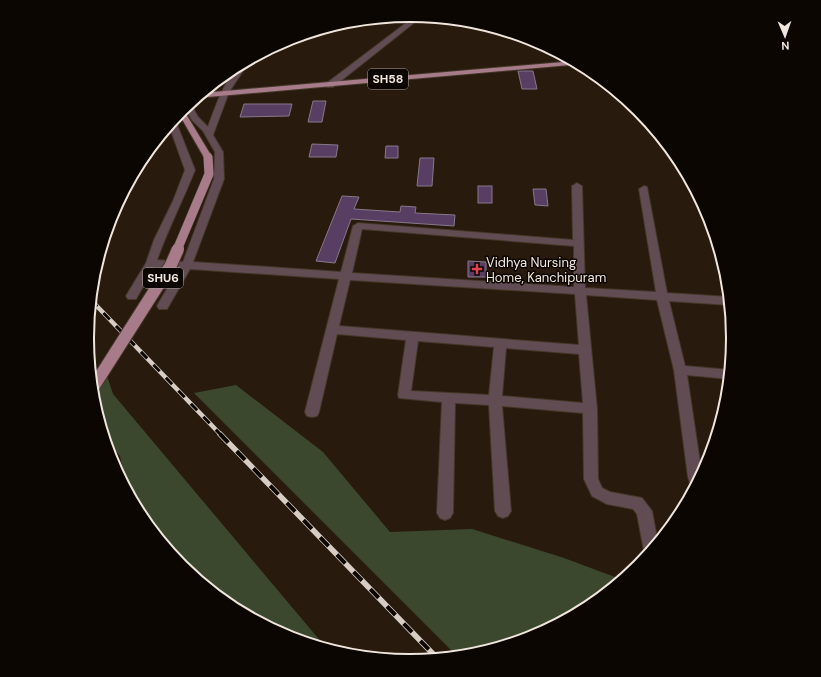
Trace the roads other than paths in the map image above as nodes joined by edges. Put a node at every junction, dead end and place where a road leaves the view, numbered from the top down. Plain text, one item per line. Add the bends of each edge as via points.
1 (409, 22) edge
2 (566, 63) edge
3 (237, 73) edge
4 (330, 85) junction
5 (225, 92) junction
6 (210, 94) edge
7 (191, 111) edge
8 (185, 117) edge
9 (175, 128) edge
10 (209, 135) junction
11 (577, 186) dead end
12 (644, 189) dead end
13 (578, 243) junction
14 (151, 263) junction
15 (187, 264) junction
16 (344, 276) junction
17 (580, 291) junction
18 (132, 296) dead end
19 (662, 296) junction
20 (724, 301) edge
21 (163, 306) dead end
22 (332, 330) junction
23 (413, 336) junction
24 (500, 343) junction
25 (584, 350) junction
26 (680, 370) junction
27 (725, 374) edge
28 (97, 381) edge
29 (449, 397) junction
30 (495, 400) junction
31 (590, 409) junction
32 (312, 412) dead end
33 (695, 476) edge
34 (503, 511) dead end
35 (445, 513) dead end
36 (651, 544) edge

1 - 4 street
2 - 4 main road, SH58
3 - 5 street
4 - 5 main road, SH58
5 - 6 main road, SH58
5 - 10 street
7 - 10 street
8 - 28 main road, SHU6, bridge via 208,157 209,174 171,265
9 - 14 street via 190,170
10 - 15 street via 219,152 219,178
11 - 13 street
12 - 19 street
13 - 16 street via 358,226
13 - 17 street
14 - 15 street
14 - 18 street
15 - 16 street
15 - 21 street
16 - 17 street
16 - 22 street
17 - 19 street
17 - 25 street
19 - 20 street
19 - 26 street
22 - 23 street
22 - 32 street
23 - 24 street
23 - 29 street via 404,395
24 - 25 street
24 - 30 street
25 - 31 street
26 - 27 street
26 - 33 street
29 - 30 street
29 - 35 street
30 - 31 street
30 - 34 street
31 - 36 street via 592,479 597,492 607,498 637,503 644,511

